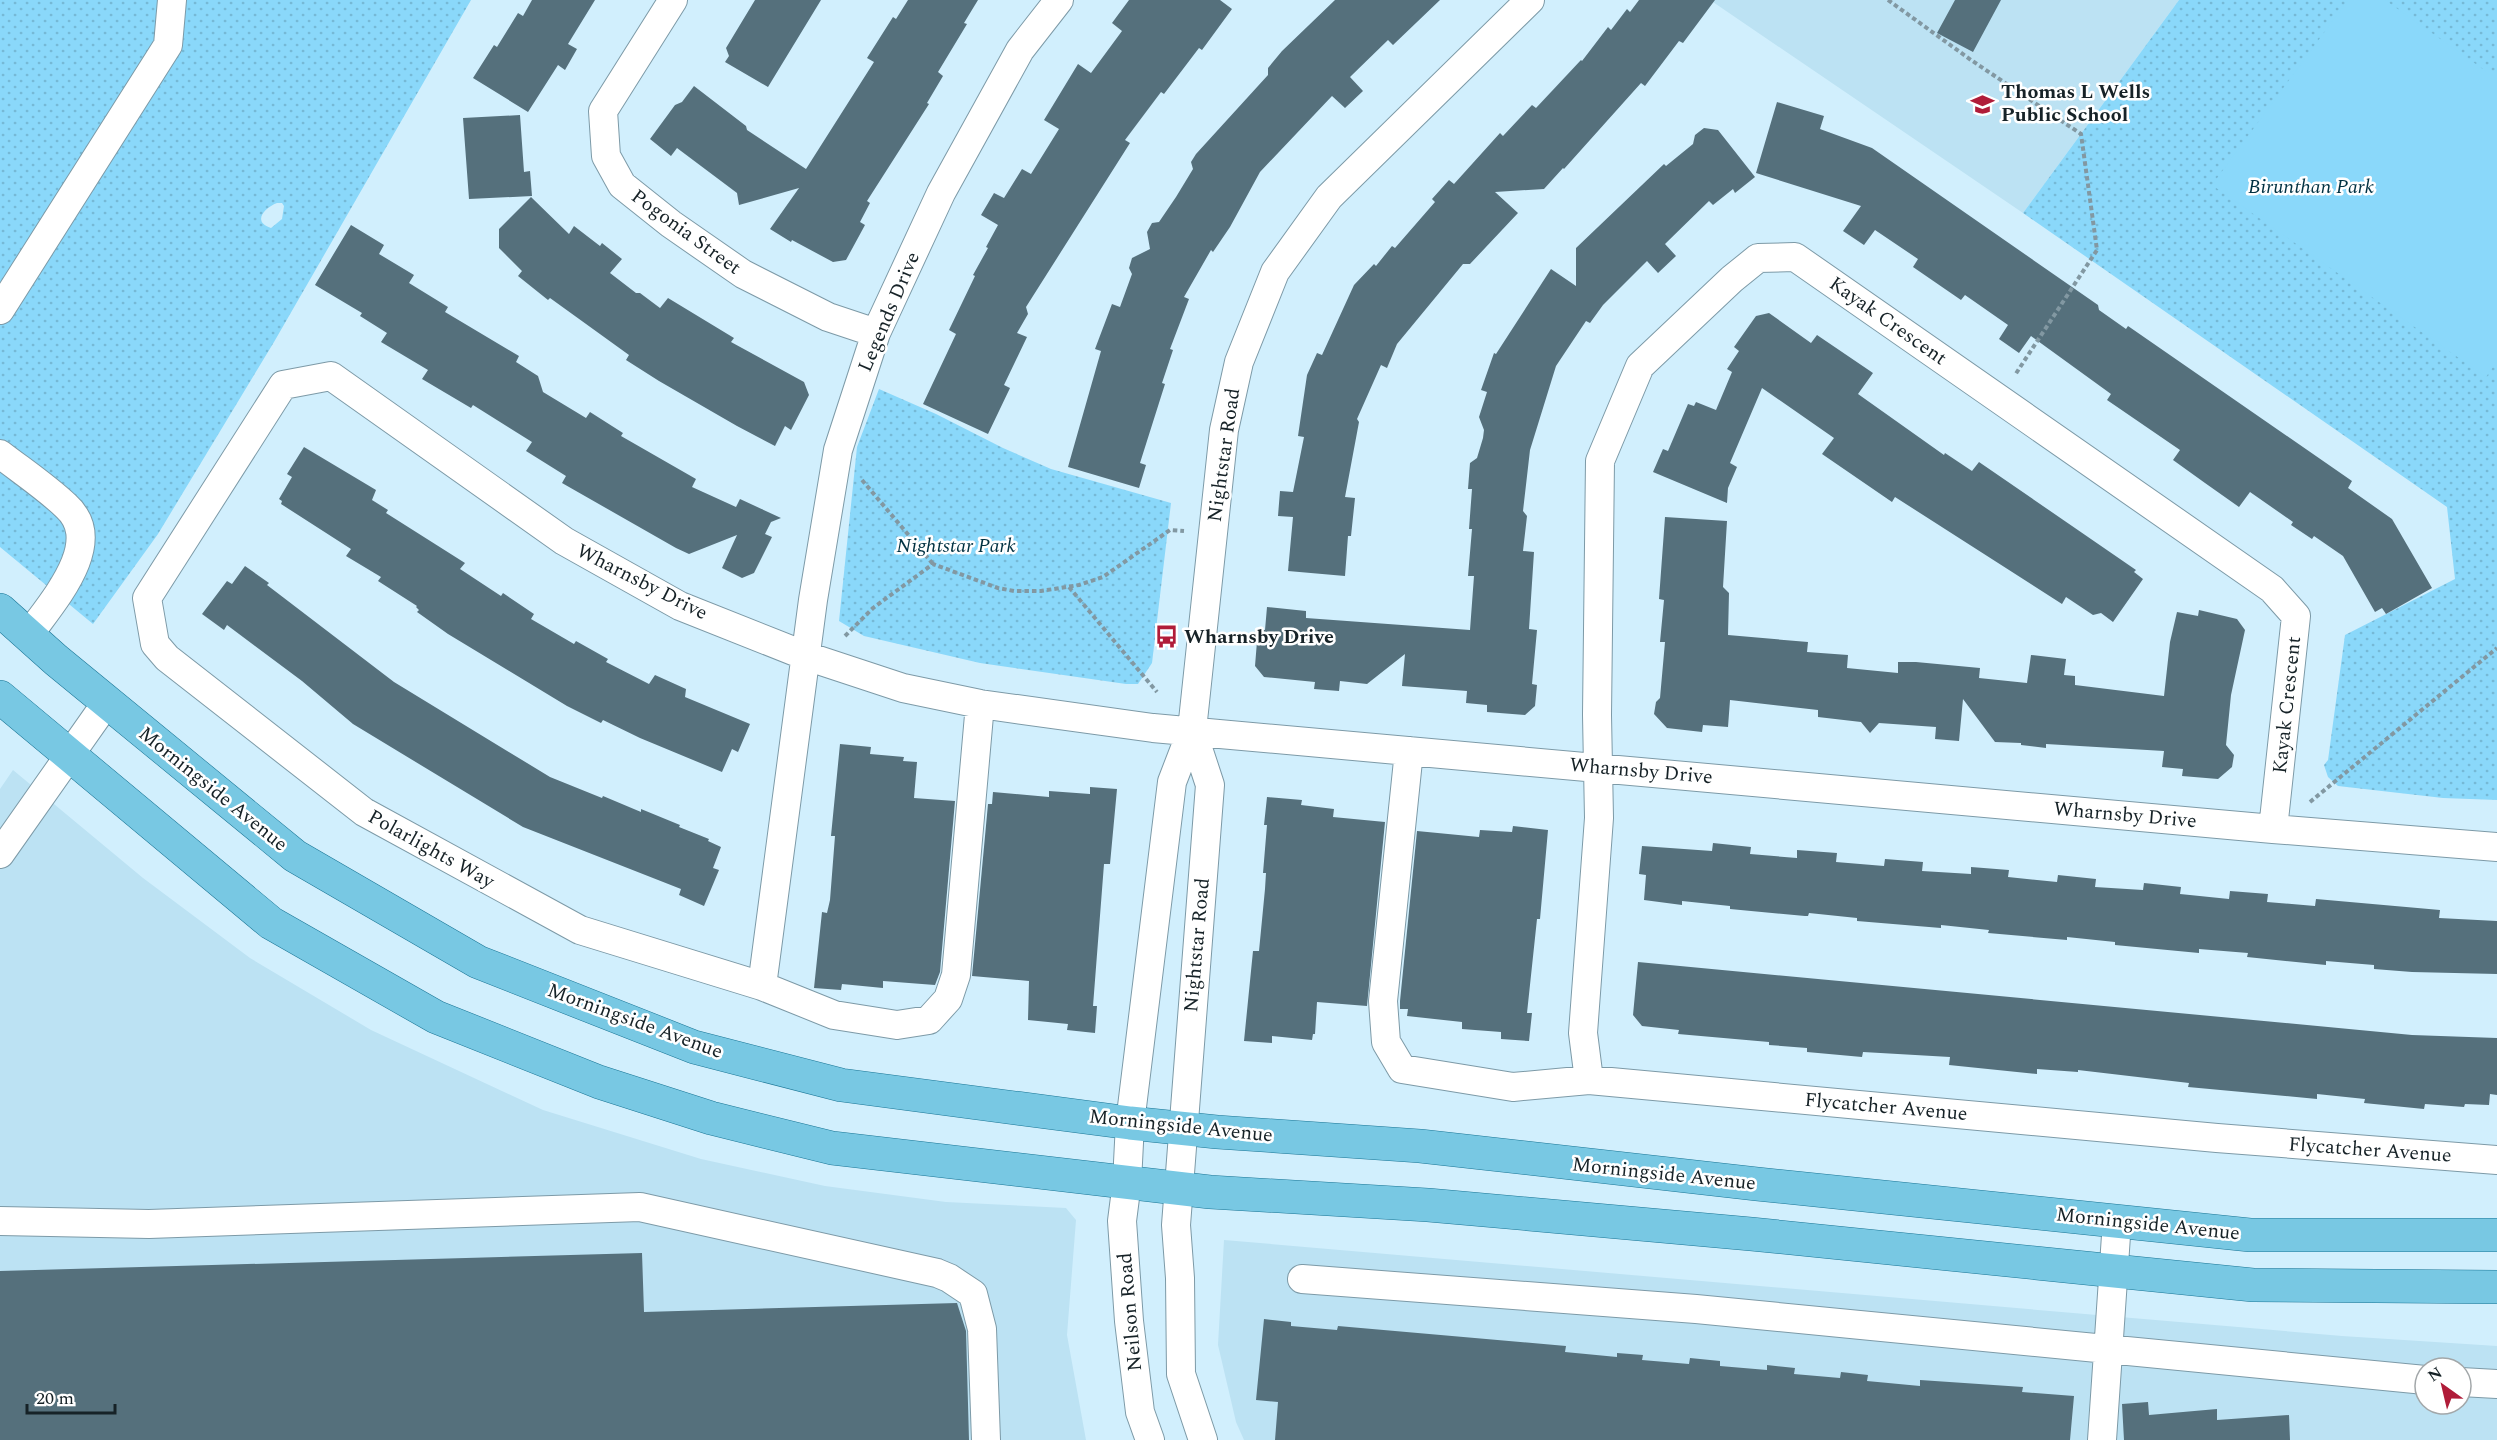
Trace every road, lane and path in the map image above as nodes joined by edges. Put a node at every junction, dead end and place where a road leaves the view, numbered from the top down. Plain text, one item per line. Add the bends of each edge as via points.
1 (172, 0) edge
2 (673, 0) edge
3 (1059, 0) edge
4 (1530, 0) edge
5 (1888, 0) edge
6 (0, 310) edge
7 (876, 333) junction
8 (331, 376) joint
9 (1999, 398) junction
10 (838, 450) junction
11 (0, 454) edge
12 (1213, 532) junction
13 (933, 564) junction
14 (1069, 587) junction
15 (0, 610) edge
16 (28, 636) junction
17 (845, 636) dead end
18 (2497, 648) edge
19 (806, 656) junction
20 (1157, 692) dead end
21 (0, 697) edge
22 (107, 702) junction
23 (980, 704) junction
24 (1192, 730) junction
25 (1409, 751) junction
26 (68, 754) junction
27 (1598, 766) junction
28 (2273, 829) junction
29 (2497, 847) edge
30 (0, 854) edge
31 (762, 986) junction
32 (1589, 1080) junction
33 (1130, 1123) junction
34 (1183, 1126) junction
35 (2497, 1160) edge
36 (1127, 1182) junction
37 (1757, 1184) junction
38 (1179, 1188) junction
39 (0, 1221) edge
40 (2118, 1221) junction
41 (1751, 1234) junction
42 (2497, 1235) edge
43 (2113, 1272) junction
44 (1302, 1280) dead end
45 (2497, 1287) edge
46 (2109, 1350) junction
47 (2413, 1379) edge
48 (2473, 1383) edge
49 (2497, 1384) edge
50 (986, 1440) edge
51 (1150, 1440) edge
52 (1203, 1440) edge
53 (2102, 1440) edge

1 - 6 street via 168,45
2 - 7 street, Pogonia Street via 603,111 606,156 622,185 743,274 828,317
3 - 7 street, Legends Drive via 1020,50 941,193
4 - 12 street, Nightstar Road via 1329,197 1275,272 1239,362 1224,430
5 - 9 path via 2081,134 2097,249
7 - 10 street, Legends Drive
8 - 19 street, Wharnsby Drive via 564,541 681,606
8 - 31 street, Polarlights Way via 283,385 147,598 155,644 167,658 364,812 580,930
9 - 27 street, Kayak Crescent via 1795,256 1758,258 1732,279 1640,366 1600,461
9 - 28 street, Kayak Crescent via 2272,589 2296,616
10 - 13 path
10 - 19 street, Legends Drive
11 - 16 street via 69,507 82,533 77,563
12 - 14 path via 1170,530 1111,573
12 - 24 street, Nightstar Road
13 - 14 path via 1008,591
13 - 17 path via 873,608
14 - 20 path
15 - 16 main road, Morningside Avenue
16 - 22 main road, Morningside Avenue
18 - 28 path
19 - 23 street, Wharnsby Drive via 903,688
19 - 31 street
21 - 26 main road
22 - 26 street
22 - 33 main road, Morningside Avenue via 295,856 478,962 694,1047 841,1085
23 - 24 street, Wharnsby Drive
23 - 31 street, Polarlights Way via 956,975 948,999 929,1020 897,1025 834,1015
24 - 25 street, Wharnsby Drive
24 - 33 street, Nightstar Road via 1172,782
24 - 34 street, Nightstar Road via 1210,785
25 - 27 street, Wharnsby Drive
25 - 32 street, Flycatcher Avenue via 1383,1001 1386,1042 1402,1069 1513,1087
26 - 30 street
26 - 36 main road via 271,923 436,1017 599,1082 711,1118 832,1148
27 - 28 street, Wharnsby Drive
27 - 32 street via 1599,818 1583,1033
28 - 29 street, Wharnsby Drive
32 - 35 street, Flycatcher Avenue
33 - 34 main road, Morningside Avenue
33 - 36 street, Neilson Road
34 - 37 main road, Morningside Avenue via 1217,1132 1420,1146
34 - 38 street, Nightstar Road
36 - 38 main road
36 - 51 street, Neilson Road via 1122,1221 1124,1268 1140,1412
37 - 40 main road, Morningside Avenue
37 - 41 main road
38 - 41 main road
38 - 52 street via 1176,1225 1181,1374
39 - 50 street via 149,1224 640,1207 709,1222 937,1273 973,1294 982,1329
40 - 42 main road, Morningside Avenue via 2250,1235
40 - 43 street
41 - 43 main road
43 - 45 main road via 2253,1285
43 - 46 street
44 - 46 street via 1696,1309
46 - 47 street
46 - 53 street
48 - 49 street

